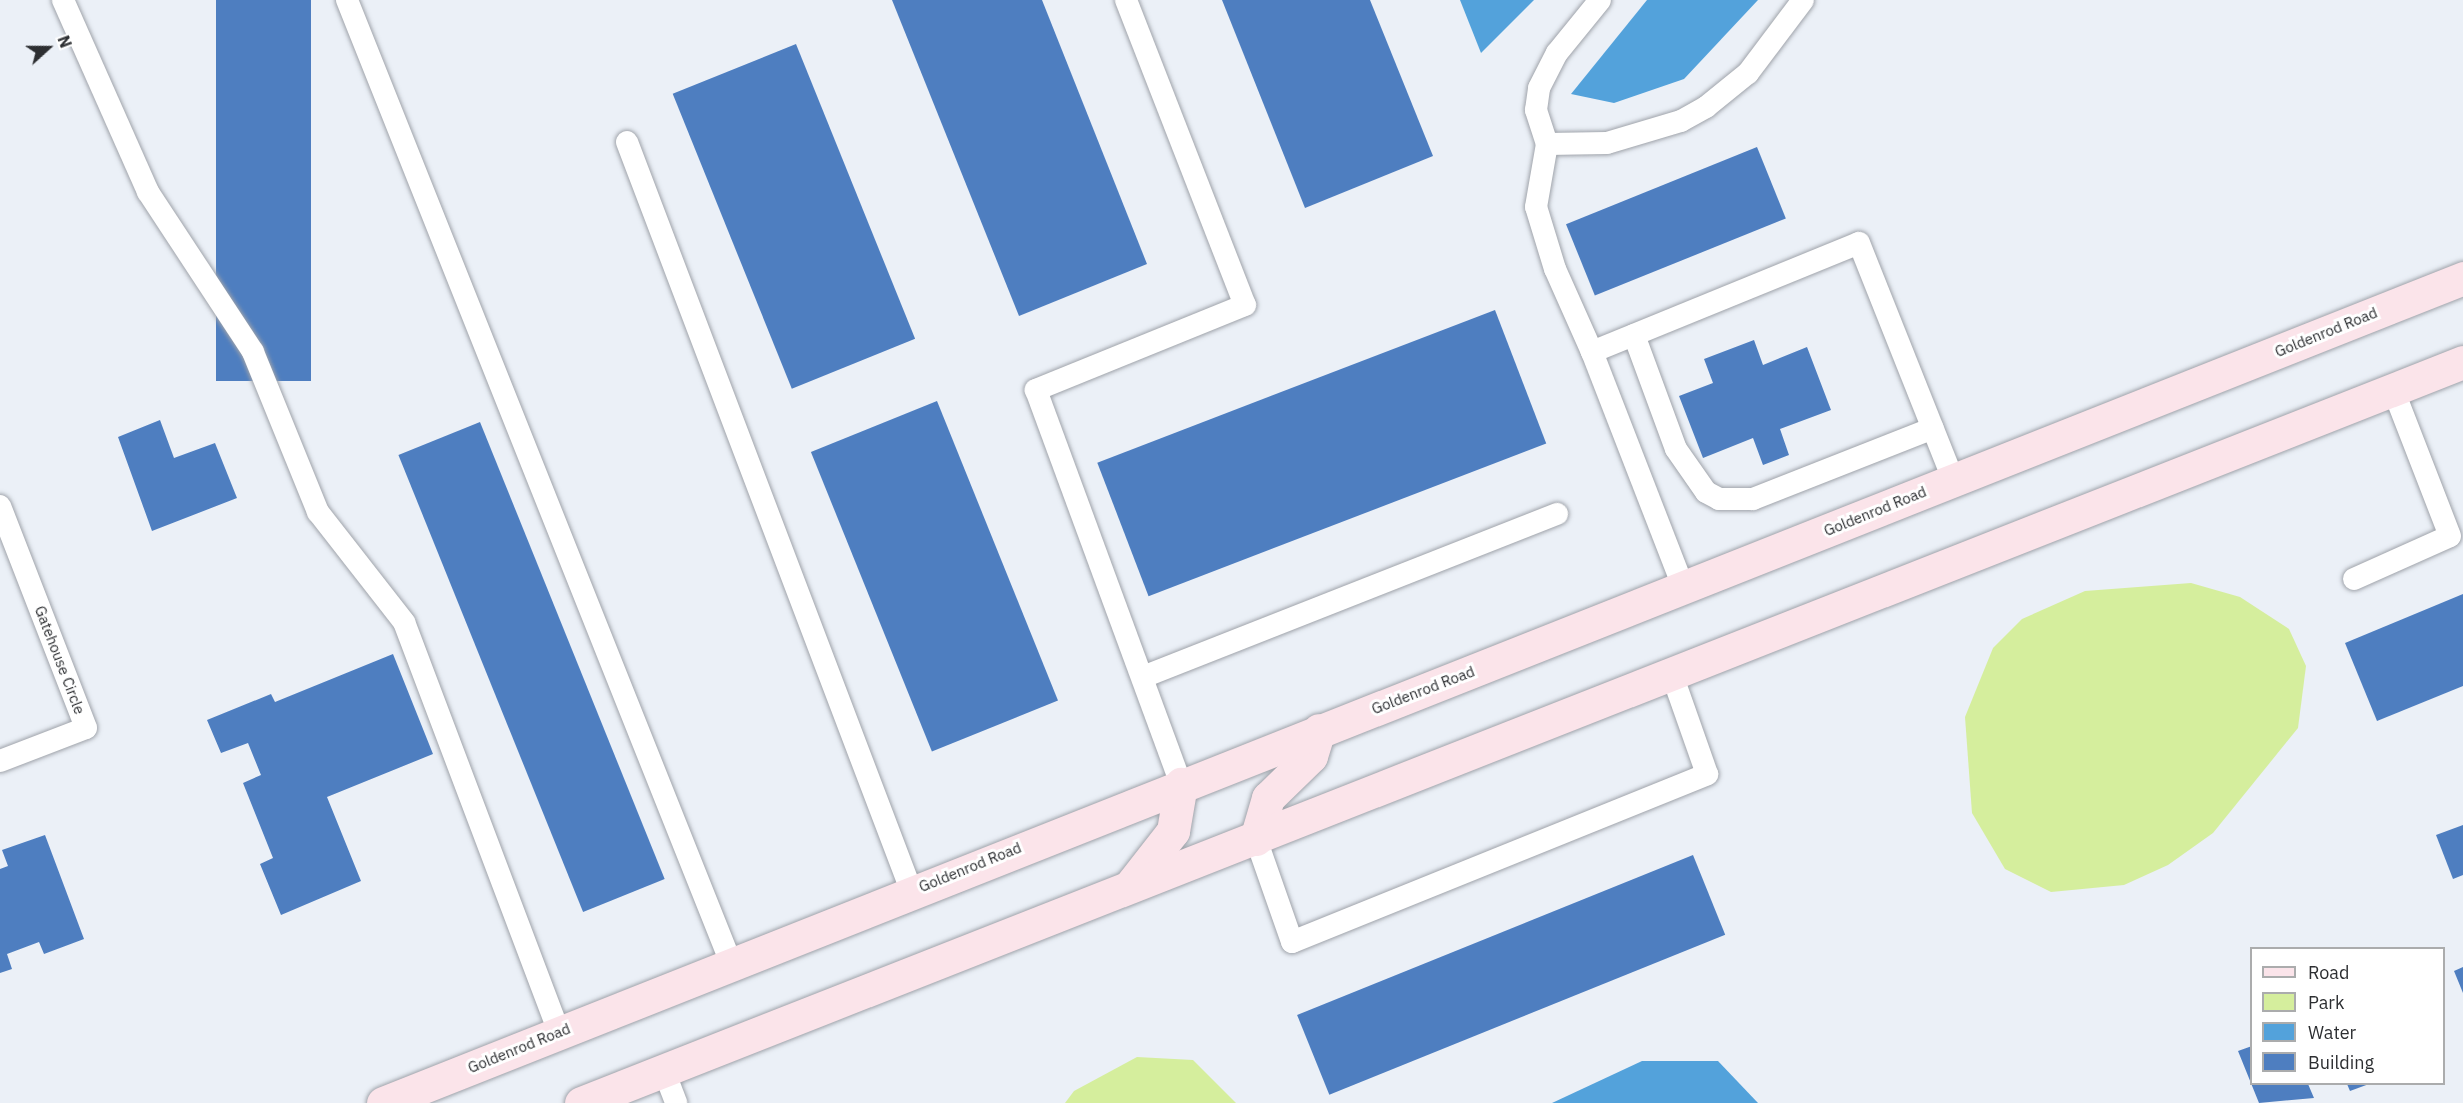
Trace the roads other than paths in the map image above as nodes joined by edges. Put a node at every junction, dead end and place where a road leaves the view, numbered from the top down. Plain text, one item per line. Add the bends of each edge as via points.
1 (63, 0) edge
2 (346, 0) edge
3 (1126, 0) edge
4 (1600, 0) edge
5 (1803, 0) edge
6 (627, 142) dead end
7 (1547, 144) junction
8 (2463, 278) edge
9 (1634, 335) junction
10 (1592, 352) junction
11 (2463, 362) edge
12 (2393, 389) junction
13 (1933, 428) junction
14 (1953, 479) junction
15 (0, 506) edge
16 (1557, 514) dead end
17 (2354, 579) dead end
18 (1684, 589) junction
19 (1671, 672) junction
20 (1143, 677) junction
21 (1319, 730) junction
22 (0, 761) edge
23 (1181, 784) junction
24 (1256, 839) junction
25 (1129, 887) junction
26 (911, 890) junction
27 (731, 963) junction
28 (559, 1032) junction
29 (664, 1071) junction
30 (383, 1103) edge
31 (581, 1103) edge
32 (676, 1103) edge

1 - 28 lane via 148,192 253,352 318,512 404,622
2 - 27 lane
3 - 20 lane via 1245,305 1036,390
4 - 7 lane via 1557,53 1539,88 1538,126
5 - 7 lane via 1748,73 1706,107 1681,121 1607,142
6 - 26 lane
7 - 10 lane via 1536,207 1555,269
8 - 14 main road, Goldenrod Road
9 - 10 lane
9 - 13 lane via 1676,448 1706,492 1719,499 1753,499
9 - 13 lane via 1859,243
10 - 18 lane
11 - 12 main road
12 - 17 lane via 2450,536
12 - 19 main road
13 - 14 lane
14 - 18 main road, Goldenrod Road
15 - 22 lane, Gatehouse Circle via 86,728
16 - 20 lane
18 - 21 main road, Goldenrod Road
19 - 24 main road
19 - 24 lane via 1707,774 1292,942
20 - 23 lane
21 - 23 main road, Goldenrod Road
21 - 24 main road via 1311,756 1268,798
23 - 25 main road via 1173,831
23 - 26 main road, Goldenrod Road
24 - 25 main road
25 - 29 main road
26 - 27 main road, Goldenrod Road
27 - 28 main road, Goldenrod Road
28 - 30 main road, Goldenrod Road
29 - 31 main road
29 - 32 lane

